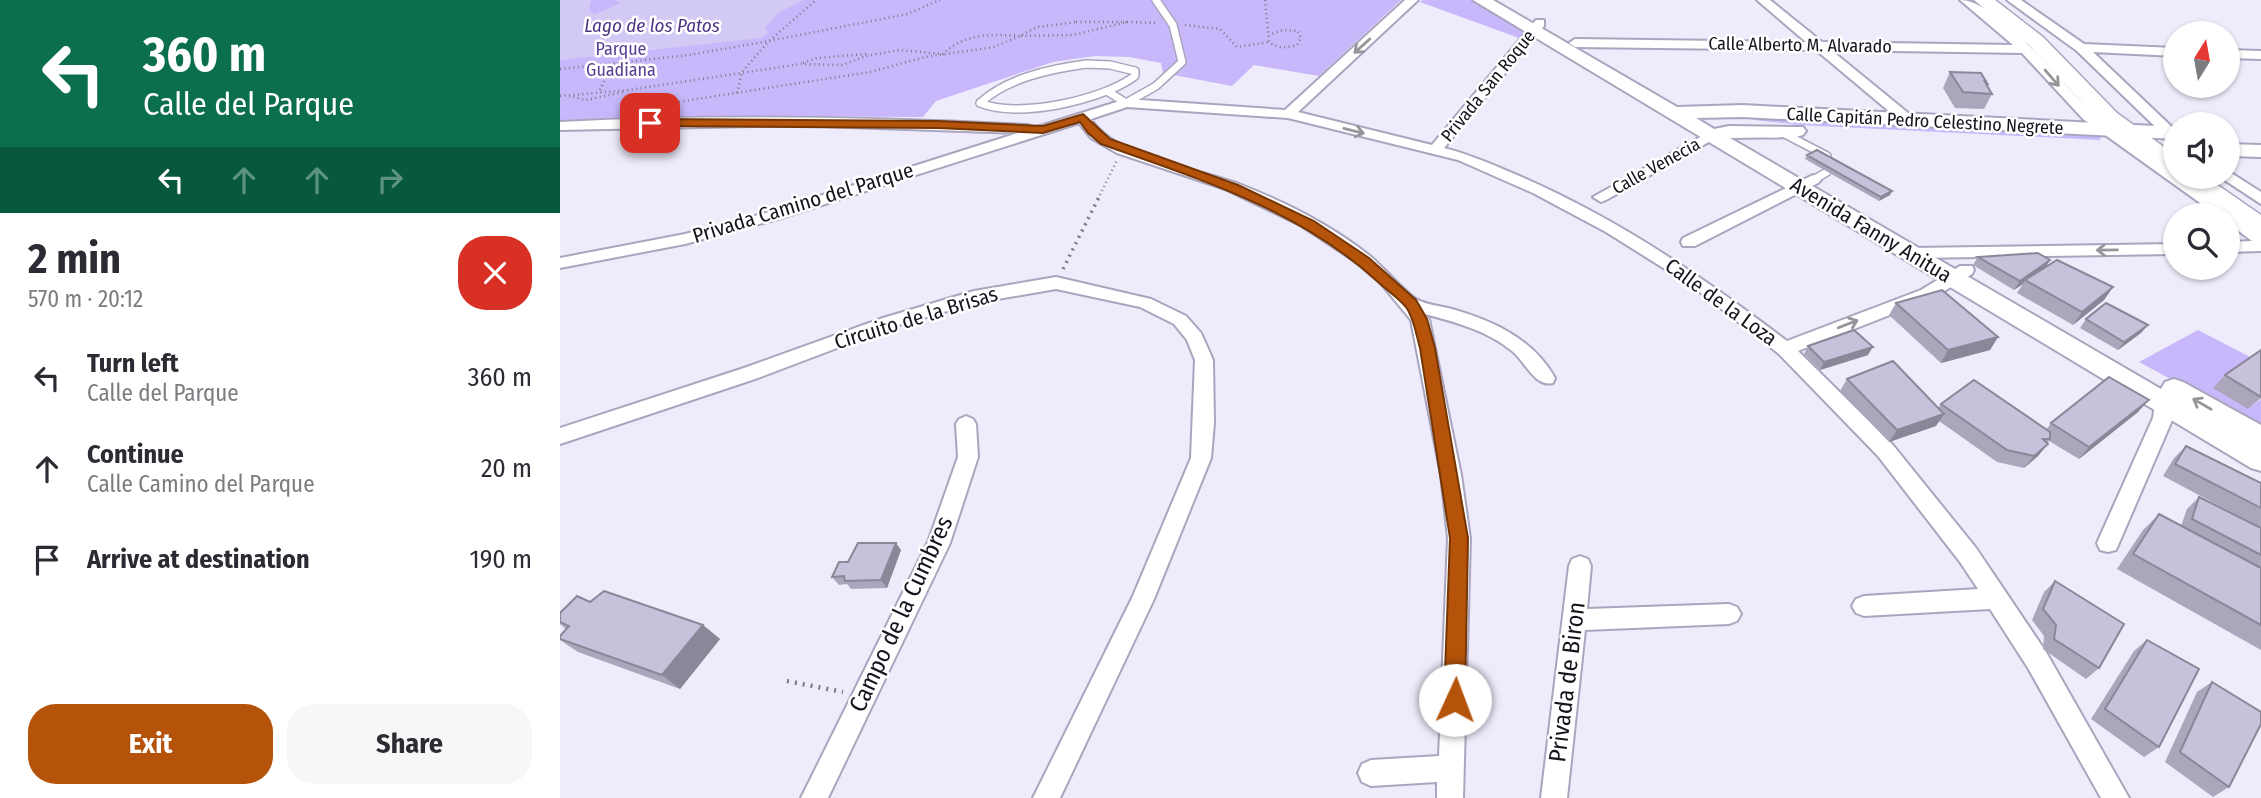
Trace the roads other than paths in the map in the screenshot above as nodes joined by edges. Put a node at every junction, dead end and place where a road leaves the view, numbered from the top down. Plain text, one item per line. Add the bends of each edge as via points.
1 (1156, 0) edge
2 (1412, 0) edge
3 (1481, 0) edge
4 (1501, 0) edge
5 (1763, 0) edge
6 (1966, 0) edge
7 (1998, 7) edge
8 (1536, 26) junction
9 (1575, 43) junction
10 (1818, 45) junction
11 (2081, 48) junction
12 (2025, 49) junction
13 (2163, 51) edge
14 (2240, 54) edge
15 (2261, 55) edge
16 (1107, 91) junction
17 (1126, 103) junction
18 (1683, 112) junction
19 (1288, 114) junction
20 (1083, 118) junction
21 (1908, 120) junction
22 (1728, 124) junction
23 (560, 126) edge
24 (1043, 130) junction
25 (1777, 130) junction
26 (2240, 135) edge
27 (2261, 136) edge
28 (2157, 142) edge
29 (1436, 149) junction
30 (2240, 150) edge
31 (2261, 151) edge
32 (1838, 162) edge
33 (1813, 180) junction
34 (2240, 184) edge
35 (2208, 189) edge
36 (2230, 189) edge
37 (1601, 197) dead end
38 (2261, 199) edge
39 (2215, 203) edge
40 (2261, 211) edge
41 (2240, 225) edge
42 (2261, 227) edge
43 (2261, 240) edge
44 (1689, 242) dead end
45 (2261, 246) edge
46 (2240, 247) edge
47 (2163, 249) edge
48 (1911, 253) junction
49 (1938, 253) junction
50 (560, 263) edge
51 (1958, 274) junction
52 (1411, 304) junction
53 (1785, 349) junction
54 (1546, 378) dead end
55 (2168, 395) junction
56 (966, 424) dead end
57 (560, 436) edge
58 (2261, 438) edge
59 (2261, 460) edge
60 (2108, 543) dead end
61 (1580, 566) dead end
62 (1997, 598) junction
63 (1864, 606) dead end
64 (1729, 614) dead end
65 (1575, 620) junction
66 (1452, 768) junction
67 (1371, 773) dead end
68 (814, 798) edge
69 (1046, 798) edge
70 (1450, 798) edge
71 (1554, 798) edge
72 (2116, 798) edge

1 - 17 lane via 1173,25 1182,62 1157,87
2 -> 19 street
3 - 8 main road, Avenida Fanny Anitua
4 - 8 main road, Avenida Fanny Anitua
5 - 10 street
6 - 7 street
7 - 11 street
7 - 12 street
7 - 28 main road via 2038,30
8 - 9 main road, Avenida Fanny Anitua
8 - 18 main road, Avenida Fanny Anitua
8 - 29 street, Privada San Roque
9 - 10 street, Calle Alberto M. Alvarado
9 - 18 main road, Avenida Fanny Anitua
10 - 12 street, Calle Alberto M. Alvarado
10 - 21 street
11 - 13 street
11 - 28 street
12 -> 28 street via 2074,103
14 - 15 street
16 - 16 lane via 1031,107 998,108 980,103 1010,85 1070,66 1104,64 1135,71 1126,83
16 - 17 lane
17 - 19 street, Calle de la Loza
17 - 20 street, Privada Camino del Parque
18 - 22 main road, Avenida Fanny Anitua
19 -> 29 street, Calle de la Loza
20 - 24 street, Privada Camino del Parque
20 - 52 street via 1097,136 1122,149 1234,188 1310,224 1364,261
21 - 22 main road, Calle Capitán Pedro Celestino Negrete
21 - 28 main road, Calle Capitán Pedro Celestino Negrete
22 - 25 main road, Calle Capitán Pedro Celestino Negrete
22 - 33 main road, Avenida Fanny Anitua
22 - 37 street, Calle Venecia
23 - 24 street via 774,123
24 - 50 street, Privada Camino del Parque via 772,216 685,239
25 - 28 main road, Calle Capitán Pedro Celestino Negrete
25 - 32 lane
26 - 27 main road
28 - 39 street
29 - 53 street, Calle de la Loza via 1488,166 1612,228 1698,282
30 - 31 main road
33 - 44 street
33 - 48 main road, Avenida Fanny Anitua
33 - 49 main road, Avenida Fanny Anitua
34 - 38 street
35 - 42 main road
36 - 40 main road
41 - 43 street
45 - 46 street
47 -> 49 street
48 - 49 street
48 - 51 main road, Avenida Fanny Anitua
49 - 51 main road, Avenida Fanny Anitua
53 -> 51 street via 1927,294
51 - 55 main road, Avenida Fanny Anitua
52 - 54 street via 1446,312 1508,340 1529,355
52 - 66 street via 1427,348 1459,538
53 - 62 street, Calle de la Loza via 1915,485
58 -> 55 main road, Avenida Fanny Anitua
55 - 59 main road, Avenida Fanny Anitua
55 - 60 street via 2163,418
56 - 68 street, Campo de la Cumbres via 968,457 939,543
57 - 69 street, Circuito de la Brisas via 974,297 1056,283 1145,303 1180,320 1199,343 1204,360 1201,458 1143,599
61 - 65 street, Privada de Biron
62 - 63 street
62 - 72 street, Calle de la Loza via 2038,660
64 - 65 street
65 - 71 street, Privada de Biron
66 - 67 street
66 - 70 street

